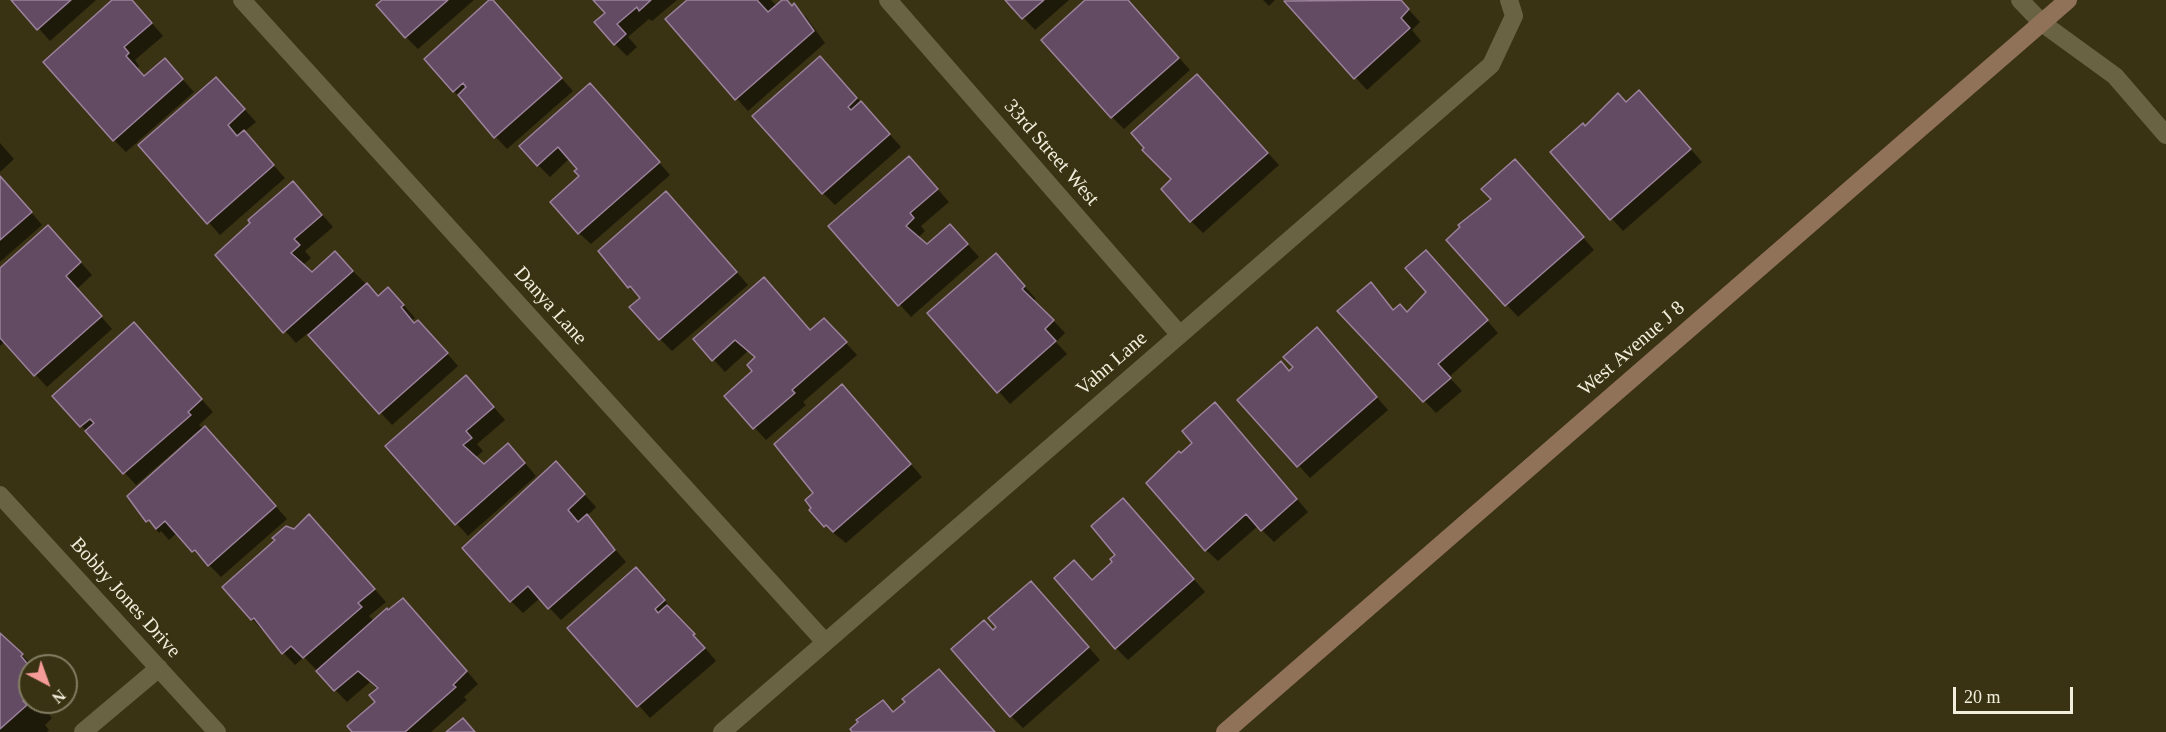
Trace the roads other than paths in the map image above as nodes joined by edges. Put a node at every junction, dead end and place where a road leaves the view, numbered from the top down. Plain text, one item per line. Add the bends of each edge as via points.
1 (242, 0) edge
2 (888, 0) edge
3 (2020, 0) edge
4 (2068, 0) edge
5 (1511, 8) edge
6 (2042, 23) junction
7 (2166, 135) edge
8 (1180, 335) junction
9 (0, 495) edge
10 (825, 642) junction
11 (159, 669) junction
12 (83, 732) edge
13 (216, 732) edge
14 (722, 732) edge
15 (1225, 732) edge

1 - 10 street, Danya Lane
2 - 8 street, 33rd Street West
3 - 6 street
4 - 6 street, West Avenue J 8
5 - 8 street, Vahn Lane via 1491,65
6 - 7 street via 2115,76
6 - 15 street, West Avenue J 8
8 - 10 street, Vahn Lane
9 - 11 street, Bobby Jones Drive
10 - 14 street, Vahn Lane
11 - 12 street
11 - 13 street, Bobby Jones Drive

